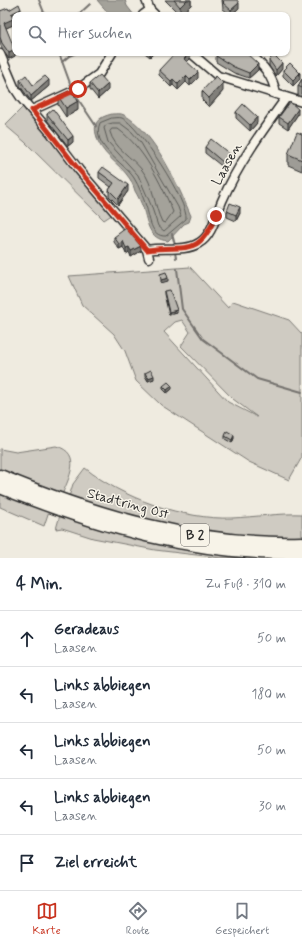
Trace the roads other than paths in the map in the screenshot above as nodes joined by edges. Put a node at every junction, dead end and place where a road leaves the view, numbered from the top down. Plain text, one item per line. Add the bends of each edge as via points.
1 (146, 0) edge
2 (152, 12) edge
3 (0, 54) edge
4 (110, 56) edge
5 (195, 56) edge
6 (251, 56) edge
7 (276, 94) junction
8 (286, 98) junction
9 (302, 102) edge
10 (32, 110) junction
11 (0, 476) edge
12 (0, 487) edge
13 (302, 543) edge
14 (302, 553) edge

1 - 2 street
3 - 10 street, Laasen via 14,87
4 - 10 street via 98,74 83,85
5 - 7 street via 218,76
6 - 7 street via 274,80
7 - 8 street
8 - 9 street
8 - 10 street, Laasen via 242,162 221,202 210,231 203,240 190,246 148,254
11 - 13 highway, Stadtring Ost / B 2 via 97,512 178,533 229,540
12 - 14 highway, Stadtring Ost / B 2 via 73,515 146,536 223,549

